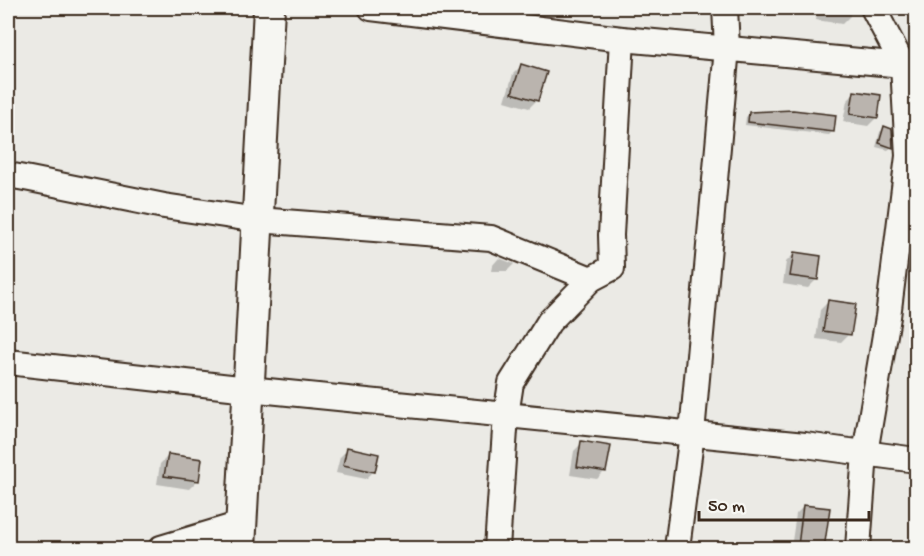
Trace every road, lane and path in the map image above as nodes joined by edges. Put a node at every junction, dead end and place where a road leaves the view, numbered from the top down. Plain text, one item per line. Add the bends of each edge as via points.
1 (269, 8) edge
2 (371, 8) edge
3 (725, 8) edge
4 (873, 8) edge
5 (622, 39) junction
6 (727, 48) junction
7 (910, 66) edge
8 (8, 175) edge
9 (258, 220) junction
10 (591, 279) junction
11 (8, 362) edge
12 (248, 388) junction
13 (506, 415) junction
14 (692, 434) junction
15 (865, 453) junction
16 (916, 460) edge
17 (240, 536) edge
18 (161, 549) edge
19 (497, 549) edge
20 (677, 549) edge
21 (858, 549) edge

1 - 9 street
2 - 5 street
3 - 6 street
4 - 7 street
5 - 6 street
5 - 10 street via 612,268
6 - 7 street
6 - 14 street
7 - 15 street via 908,156 888,317
8 - 9 street
9 - 10 street via 492,238
9 - 12 street
10 - 13 street via 549,322 511,383
11 - 12 street
12 - 13 street
12 - 17 street
13 - 14 street
13 - 19 street
14 - 15 street
14 - 20 street
15 - 16 street
15 - 21 street
17 - 18 street

